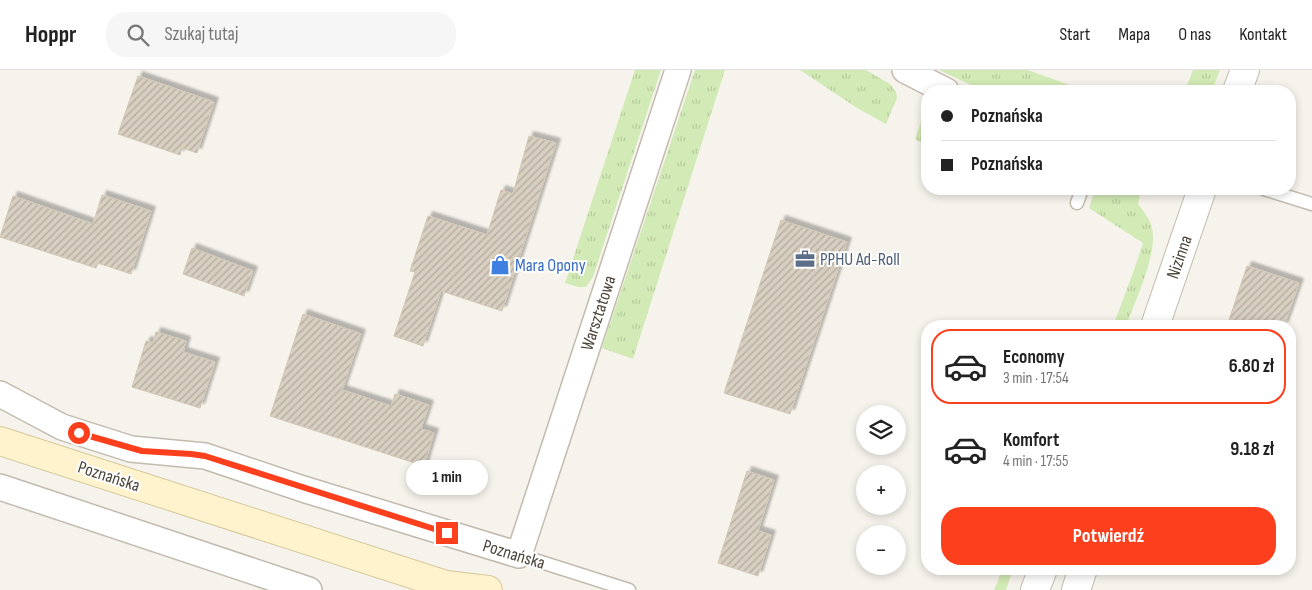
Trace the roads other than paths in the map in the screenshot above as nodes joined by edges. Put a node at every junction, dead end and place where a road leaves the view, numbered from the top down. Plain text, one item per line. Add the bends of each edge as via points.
1 (678, 70) edge
2 (905, 70) edge
3 (1245, 70) edge
4 (934, 85) edge
5 (1239, 85) edge
6 (1080, 195) edge
7 (1198, 195) edge
8 (1283, 195) edge
9 (1077, 203) dead end
10 (1312, 204) edge
11 (1157, 320) edge
12 (0, 394) edge
13 (0, 442) edge
14 (0, 487) edge
15 (519, 555) junction
16 (1041, 575) edge
17 (1081, 575) edge
18 (450, 588) edge
19 (309, 590) edge
20 (488, 590) edge
21 (629, 590) edge
22 (1035, 590) edge
23 (1076, 590) edge

1 - 15 street, Warsztatowa
2 - 4 street
3 - 5 street
6 - 9 lane
7 - 11 street, Nizinna
8 - 10 lane
12 - 15 street, Poznańska via 62,428 137,450 205,456
13 - 18 main road, Poznańska
14 - 19 street
15 - 21 lane, Poznańska
16 - 22 street
17 - 23 street
18 - 20 main road, Poznańska

